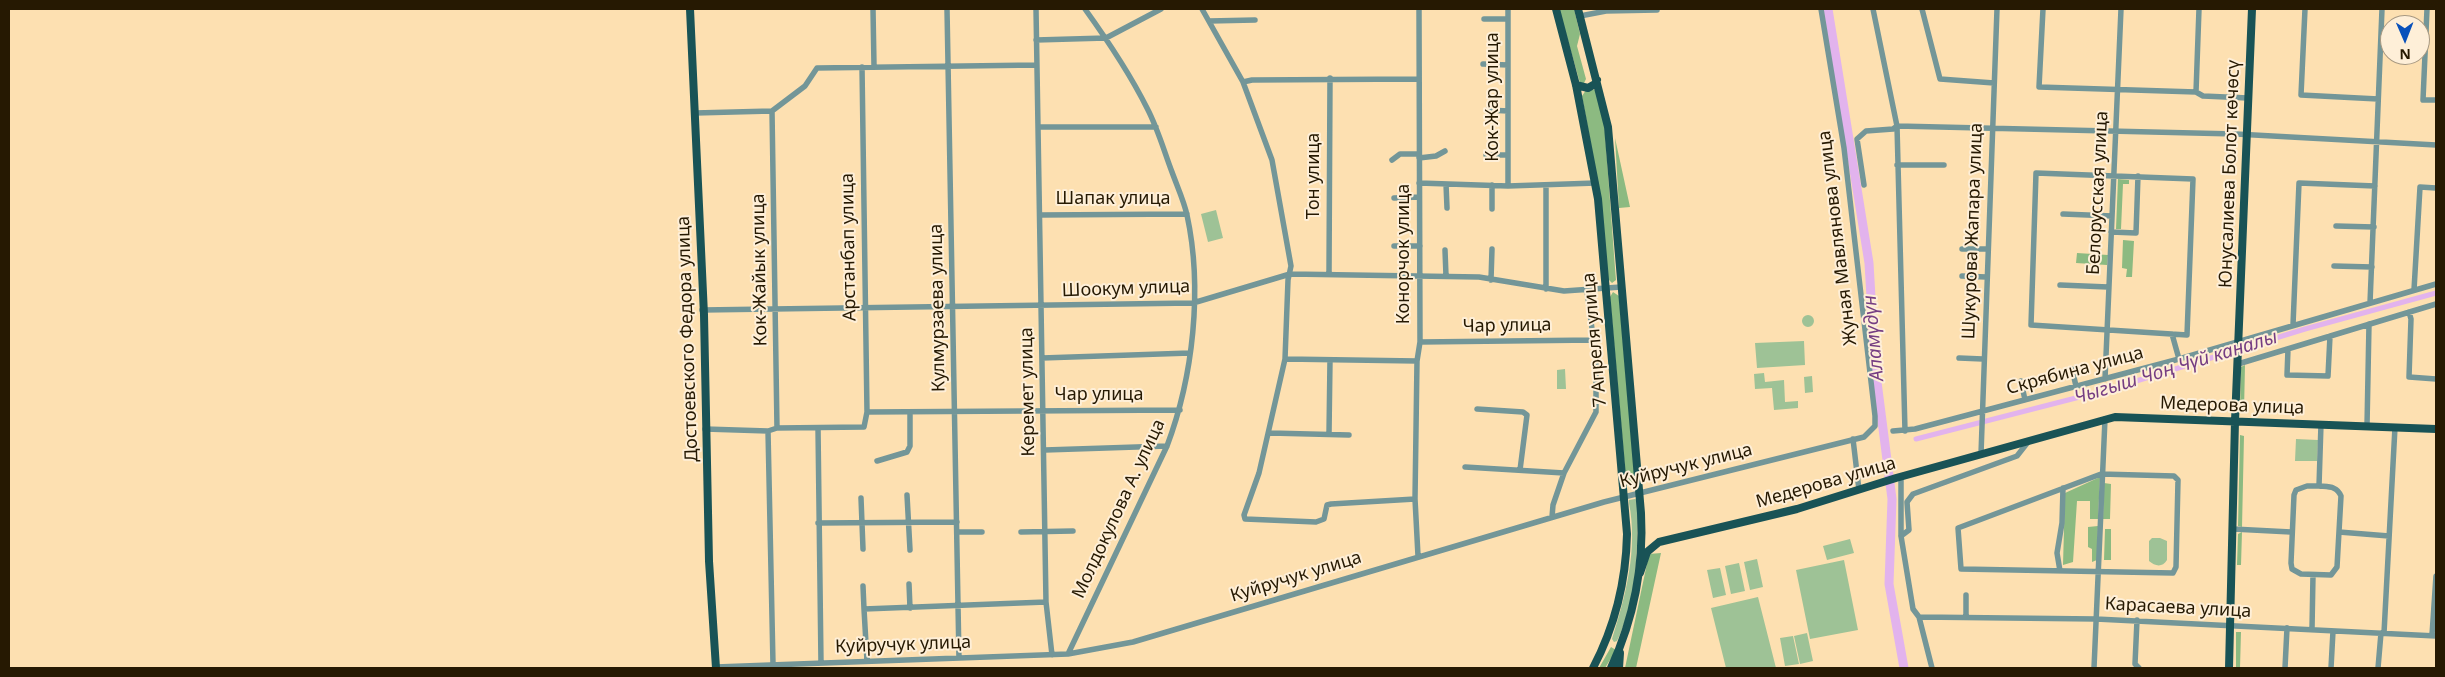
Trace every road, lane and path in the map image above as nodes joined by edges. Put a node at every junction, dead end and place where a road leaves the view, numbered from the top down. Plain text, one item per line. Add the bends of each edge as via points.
1 (690, 9) edge
2 (873, 9) edge
3 (947, 9) edge
4 (1036, 9) edge
5 (1085, 9) edge
6 (1161, 9) edge
7 (1202, 9) edge
8 (1419, 9) edge
9 (1508, 9) edge
10 (1556, 9) edge
11 (1821, 9) edge
12 (1873, 9) edge
13 (1922, 9) edge
14 (1996, 9) edge
15 (2043, 9) edge
16 (2121, 9) edge
17 (2199, 9) edge
18 (2252, 9) edge
19 (2305, 9) edge
20 (2382, 9) edge
21 (2427, 9) edge
22 (1657, 10) dead end
23 (1579, 12) edge
24 (1484, 19) dead end
25 (1255, 20) dead end
26 (1508, 20) junction
27 (1209, 21) junction
28 (1106, 38) junction
29 (1036, 40) junction
30 (1483, 64) dead end
31 (1037, 65) junction
32 (1508, 65) junction
33 (862, 66) junction
34 (874, 66) junction
35 (949, 66) junction
36 (1330, 78) junction
37 (1419, 79) junction
38 (1598, 80) junction
39 (1243, 82) junction
40 (1994, 83) junction
41 (1576, 85) junction
42 (2118, 90) junction
43 (2196, 92) junction
44 (2248, 98) junction
45 (2378, 99) junction
46 (2436, 100) edge
47 (1488, 110) dead end
48 (772, 111) junction
49 (1508, 111) junction
50 (695, 112) junction
51 (1897, 126) junction
52 (1038, 127) junction
53 (1156, 127) junction
54 (1992, 127) junction
55 (2117, 132) junction
56 (2247, 135) junction
57 (2377, 142) junction
58 (2436, 144) edge
59 (1444, 151) dead end
60 (1486, 155) dead end
61 (1508, 155) junction
62 (1419, 156) junction
63 (1392, 160) dead end
64 (1897, 165) junction
65 (1944, 165) dead end
66 (2115, 175) junction
67 (2138, 176) junction
68 (1419, 183) junction
69 (1596, 183) junction
70 (1446, 184) junction
71 (1864, 184) dead end
72 (1492, 185) junction
73 (1546, 185) junction
74 (1508, 186) junction
75 (2375, 186) junction
76 (2436, 188) edge
77 (1419, 197) junction
78 (1394, 198) dead end
79 (1447, 208) dead end
80 (1492, 209) dead end
81 (1040, 214) junction
82 (1187, 214) junction
83 (2062, 214) dead end
84 (2112, 216) junction
85 (2336, 226) dead end
86 (2374, 227) junction
87 (2111, 232) junction
88 (1394, 246) dead end
89 (1420, 246) junction
90 (1492, 249) dead end
91 (1962, 249) dead end
92 (1987, 249) junction
93 (1445, 250) dead end
94 (2334, 266) dead end
95 (2372, 267) junction
96 (1290, 274) junction
97 (1329, 274) junction
98 (1420, 276) junction
99 (1446, 276) junction
100 (1962, 276) dead end
101 (1986, 277) junction
102 (1491, 280) junction
103 (2436, 284) edge
104 (2060, 285) dead end
105 (1621, 287) junction
106 (2108, 287) junction
107 (1606, 288) junction
108 (1546, 289) junction
109 (1587, 290) junction
110 (2414, 290) junction
111 (1193, 303) junction
112 (2370, 303) junction
113 (2436, 304) edge
114 (953, 306) junction
115 (1041, 306) junction
116 (775, 308) junction
117 (864, 308) junction
118 (702, 310) junction
119 (2408, 312) junction
120 (2369, 324) junction
121 (2293, 325) junction
122 (2107, 329) junction
123 (2172, 334) junction
124 (2330, 336) junction
125 (1594, 340) junction
126 (2239, 341) junction
127 (1420, 342) junction
128 (2288, 349) junction
129 (1190, 353) junction
130 (1042, 358) junction
131 (1959, 358) dead end
132 (1285, 359) junction
133 (1984, 359) junction
134 (2179, 359) junction
135 (1330, 360) junction
136 (2238, 360) junction
137 (1417, 361) junction
138 (2072, 369) dead end
139 (2436, 378) edge
140 (2105, 379) junction
141 (2021, 381) dead end
142 (2076, 386) junction
143 (2025, 400) junction
144 (1044, 409) junction
145 (1477, 409) dead end
146 (1180, 410) junction
147 (1982, 411) junction
148 (867, 412) junction
149 (910, 412) junction
150 (956, 412) junction
151 (2105, 419) junction
152 (2236, 421) junction
153 (2321, 424) junction
154 (2367, 426) junction
155 (2395, 427) junction
156 (777, 428) junction
157 (818, 428) junction
158 (705, 429) junction
159 (2436, 429) edge
160 (768, 431) junction
161 (1892, 431) dead end
162 (1905, 431) junction
163 (1871, 432) joint
164 (1270, 433) junction
165 (1329, 434) junction
166 (1349, 435) dead end
167 (1853, 439) junction
168 (2030, 440) junction
169 (1167, 446) junction
170 (1045, 450) junction
171 (1981, 454) junction
172 (877, 461) dead end
173 (1465, 467) dead end
174 (1520, 470) junction
175 (1564, 473) junction
176 (2101, 474) junction
177 (1898, 478) junction
178 (2318, 486) junction
179 (2063, 488) junction
180 (1860, 490) junction
181 (1639, 493) junction
182 (906, 495) dead end
183 (1624, 497) junction
184 (861, 498) dead end
185 (1415, 499) junction
186 (1552, 517) junction
187 (908, 522) junction
188 (957, 522) junction
189 (818, 523) junction
190 (863, 523) junction
191 (2232, 528) junction
192 (1642, 529) junction
193 (1045, 531) junction
194 (1073, 531) dead end
195 (957, 532) junction
196 (982, 532) dead end
197 (1021, 532) dead end
198 (2291, 532) junction
199 (2339, 532) junction
200 (1901, 536) junction
201 (2389, 536) junction
202 (1658, 542) junction
203 (863, 549) dead end
204 (910, 550) dead end
205 (1418, 556) junction
206 (2060, 571) junction
207 (2098, 571) junction
208 (1640, 573) junction
209 (2313, 575) junction
210 (2436, 576) edge
211 (909, 584) dead end
212 (863, 586) dead end
213 (1966, 596) dead end
214 (1046, 602) junction
215 (956, 607) junction
216 (910, 608) junction
217 (864, 610) junction
218 (1919, 617) junction
219 (1966, 617) junction
220 (2096, 618) junction
221 (2137, 620) junction
222 (2230, 625) junction
223 (2287, 628) junction
224 (2312, 630) junction
225 (2333, 630) junction
226 (2382, 633) junction
227 (2434, 636) edge
228 (1606, 642) junction
229 (1621, 646) junction
230 (1068, 654) junction
231 (1052, 655) junction
232 (959, 658) junction
233 (867, 661) junction
234 (821, 663) junction
235 (773, 664) junction
236 (716, 668) edge
237 (1593, 668) edge
238 (1611, 668) edge
239 (1619, 668) edge
240 (1932, 668) edge
241 (2094, 668) edge
242 (2139, 668) edge
243 (2229, 668) edge
244 (2285, 668) edge
245 (2331, 668) edge
246 (2378, 668) edge

1 - 50 main road, Достоевского Федора улица
2 - 34 street
3 - 35 street, Кулмурзаева улица
4 - 29 street, Керемет улица
5 - 28 street, Молдокулова А. улица
6 - 28 street
7 - 27 street
8 - 37 street, Конорчок улица
9 - 26 street, Кок-Жар улица
10 - 41 main road, 7 Апреля улица
11 - 163 street, Жуная Мавлянова улица via 1844,148 1876,421
12 - 51 street
13 - 40 street via 1940,79
14 - 40 street, Шукурова Жапара улица
15 - 42 street via 2039,87
16 - 42 street, Белорусская улица
17 - 43 street
18 - 44 main road, Юнусалиева Болот көчөсү
19 - 45 street via 2301,95
20 - 45 street
21 - 46 street via 2423,100
22 - 23 street
23 - 38 main road, 7 Апреля улица
24 - 26 street
25 - 27 street
26 - 32 street, Кок-Жар улица
27 - 39 street
28 - 29 street
28 - 53 street, Молдокулова А. улица
29 - 31 street, Керемет улица
30 - 32 street
31 - 35 street
31 - 52 street, Керемет улица
32 - 49 street, Кок-Жар улица
33 - 34 street
33 - 48 street via 816,68 804,86
33 - 117 street, Арстанбап улица
34 - 35 street
35 - 114 street, Кулмурзаева улица
36 - 37 street
36 - 39 street
36 - 97 street, Тон улица
37 - 62 street, Конорчок улица
38 - 41 main road via 1588,88
38 - 105 main road, 7 Апреля улица via 1608,127
39 - 96 street via 1274,166 1292,266
40 - 54 street, Шукурова Жапара улица
41 - 69 main road, 7 Апреля улица
42 - 43 street
42 - 55 street, Белорусская улица
43 - 44 street via 2203,96
44 - 56 main road, Юнусалиева Болот көчөсү
45 - 57 street
47 - 49 street
48 - 50 street
48 - 116 street, Кок-Жайык улица
49 - 61 street, Кок-Жар улица
50 - 118 main road, Достоевского Федора улица
51 - 54 street
51 - 64 street
51 - 71 street via 1866,131 1857,139
52 - 53 street
52 - 81 street, Керемет улица
53 - 82 street, Молдокулова А. улица
54 - 55 street
54 - 92 street, Шукурова Жапара улица
55 - 56 street
55 - 66 street, Белорусская улица
56 - 57 street
56 - 126 main road, Юнусалиева Болот көчөсү
57 - 58 street
57 - 75 street
59 - 62 street via 1436,156
60 - 61 street
61 - 74 street, Кок-Жар улица
62 - 63 street via 1400,154
62 - 68 street, Конорчок улица
64 - 65 street
64 - 162 street
66 - 67 street
66 - 84 street, Белорусская улица
66 - 122 street via 2036,173 2030,325
67 - 87 street via 2136,233
67 - 123 street via 2193,179 2187,335
68 - 70 street, Кок-Жар улица
68 - 77 street, Конорчок улица
69 - 73 street, Кок-Жар улица
69 - 107 main road, 7 Апреля улица
70 - 72 street, Кок-Жар улица
70 - 79 street
72 - 74 street, Кок-Жар улица
72 - 80 street
73 - 74 street, Кок-Жар улица
73 - 108 street
75 - 86 street
75 - 121 street via 2299,183
76 - 110 street via 2420,187
77 - 78 street
77 - 89 street, Конорчок улица
81 - 82 street, Шапак улица
81 - 115 street, Керемет улица
82 - 111 street, Молдокулова А. улица via 1194,264
83 - 84 street
84 - 87 street, Белорусская улица
85 - 86 street
86 - 95 street
87 - 106 street, Белорусская улица
88 - 89 street
89 - 98 street, Конорчок улица
90 - 102 street
91 - 92 street
92 - 101 street, Шукурова Жапара улица
93 - 99 street
94 - 95 street
95 - 112 street
96 - 97 street, Шоокум улица
96 - 111 street, Шоокум улица
96 - 132 street
97 - 98 street, Шоокум улица
98 - 99 street, Шоокум улица
98 - 127 street, Конорчок улица
99 - 102 street, Шоокум улица
100 - 101 street
101 - 133 street, Шукурова Жапара улица
102 - 108 street, Шоокум улица
103 - 110 street, Скрябина улица
104 - 106 street
105 - 107 street, Шоокум улица
105 - 181 main road, 7 Апреля улица
106 - 122 street, Белорусская улица
107 - 109 street, Шоокум улица
107 - 183 main road, 7 Апреля улица
108 - 109 street, Шоокум улица
109 - 125 street
110 - 112 street, Скрябина улица
111 - 115 street, Шоокум улица
111 - 129 street, Молдокулова А. улица
112 - 121 street, Скрябина улица
113 - 119 street
114 - 115 street, Шоокум улица
114 - 117 street, Шоокум улица
114 - 150 street, Кулмурзаева улица
115 - 130 street, Керемет улица
116 - 117 street, Шоокум улица
116 - 118 street, Шоокум улица
116 - 156 street, Кок-Жайык улица
117 - 148 street, Арстанбап улица
118 - 158 main road, Достоевского Федора улица
119 - 120 street
119 - 139 street via 2411,344 2409,377
120 - 124 street
120 - 154 street
121 - 126 street, Скрябина улица
122 - 123 street
122 - 140 street, Белорусская улица
123 - 134 street
124 - 128 street
124 - 128 street via 2328,376 2287,375
125 - 127 street, Чар улица
125 - 175 street via 1596,412
126 - 134 street, Скрябина улица
126 - 136 main road, Юнусалиева Болот көчөсү
127 - 137 street, Конорчок улица
128 - 136 street
129 - 130 street
129 - 146 street, Молдокулова А. улица
130 - 144 street, Керемет улица
131 - 133 street
132 - 135 street
132 - 164 street
133 - 147 street, Шукурова Жапара улица
134 - 140 street, Скрябина улица
135 - 137 street
135 - 165 street
136 - 152 main road
137 - 185 street, Конорчок улица
138 - 142 street
140 - 142 street, Скрябина улица
141 - 143 street
142 - 143 street, Скрябина улица
143 - 147 street, Скрябина улица
144 - 146 street, Чар улица
144 - 150 street, Чар улица
144 - 170 street, Керемет улица
145 - 174 street via 1523,412 1527,415
146 - 169 street, Молдокулова А. улица
147 - 162 street, Скрябина улица
147 - 171 street, Шукурова Жапара улица
148 - 149 street, Чар улица
148 - 157 street, Арстанбап улица via 864,427
149 - 150 street, Чар улица
149 - 172 street via 910,446 907,452
150 - 188 street, Кулмурзаева улица
151 - 152 main road, Медерова улица
151 - 168 main road, Медерова улица
151 - 176 street
152 - 153 main road, Медерова улица
152 - 191 main road
153 - 154 main road, Медерова улица
153 - 178 street
154 - 155 main road, Медерова улица
155 - 159 main road, Медерова улица
155 - 201 street
156 - 157 street
156 - 160 street
157 - 189 street
158 - 160 street
158 - 236 main road, Достоевского Федора улица via 711,617
160 - 235 street
161 - 162 street, Скрябина улица
163 - 167 street, Куйручук улица
164 - 165 street
164 - 185 street via 1245,519 1316,522 1324,519 1331,504
165 - 166 street
167 - 180 street
167 - 181 street, Куйручук улица
168 - 171 main road, Медерова улица
168 - 200 street, Медерова улица via 2017,456 1913,494 1906,502 1909,530
169 - 170 street
169 - 230 street, Молдокулова А. улица
170 - 193 street, Керемет улица
171 - 177 main road, Медерова улица
173 - 174 street
174 - 175 street
175 - 186 street
176 - 179 street
176 - 207 street
176 - 207 street via 2174,476 2179,487 2176,567 2173,572
177 - 180 main road, Медерова улица
177 - 200 street
178 - 198 street via 2296,490
178 - 199 street via 2333,487 2339,491
179 - 206 street via 2057,553
179 - 206 street via 1958,528 1961,569
180 - 202 main road, Медерова улица via 1797,509
181 - 183 street, Куйручук улица
181 - 192 main road, 7 Апреля улица
182 - 187 street
183 - 186 street, Куйручук улица
183 - 228 main road, 7 Апреля улица via 1627,551 1624,580
184 - 190 street
185 - 205 street, Конорчок улица
186 - 205 street, Куйручук улица
187 - 188 street
187 - 190 street
187 - 204 street
188 - 195 street, Кулмурзаева улица
189 - 190 street
189 - 234 street
190 - 203 street
191 - 198 street
191 - 222 main road
192 - 202 main road via 1646,537
192 - 208 main road, 7 Апреля улица
193 - 194 street
193 - 197 street
193 - 214 street, Керемет улица
195 - 196 street
195 - 215 street, Кулмурзаева улица
198 - 209 street via 2292,569
199 - 201 street
199 - 209 street via 2334,573
200 - 218 street via 1913,609
201 - 226 street
202 - 208 main road via 1647,552
205 - 230 street, Куйручук улица via 1133,642
206 - 207 street
207 - 220 street
208 - 229 main road, 7 Апреля улица
209 - 224 street
210 - 227 street
211 - 216 street
212 - 217 street
213 - 219 street
214 - 215 street
214 - 231 street, Керемет улица
215 - 216 street
215 - 232 street, Кулмурзаева улица
216 - 217 street
217 - 233 street
218 - 219 street, Карасаева улица
218 - 240 street
219 - 220 street, Карасаева улица
220 - 221 street, Карасаева улица
220 - 241 street
221 - 222 street, Карасаева улица
221 - 242 street via 2135,664
222 - 223 street, Карасаева улица
222 - 243 main road
223 - 224 street, Карасаева улица
223 - 244 street
224 - 225 street, Карасаева улица
225 - 226 street, Карасаева улица
225 - 245 street
226 - 227 street, Карасаева улица
226 - 246 street
228 - 229 main road
228 - 237 main road, 7 Апреля улица
229 - 238 main road, 7 Апреля улица
229 - 239 main road
230 - 231 street, Куйручук улица
231 - 232 street, Куйручук улица
232 - 233 street, Куйручук улица
233 - 234 street, Куйручук улица
234 - 235 street, Куйручук улица
235 - 236 street, Куйручук улица

